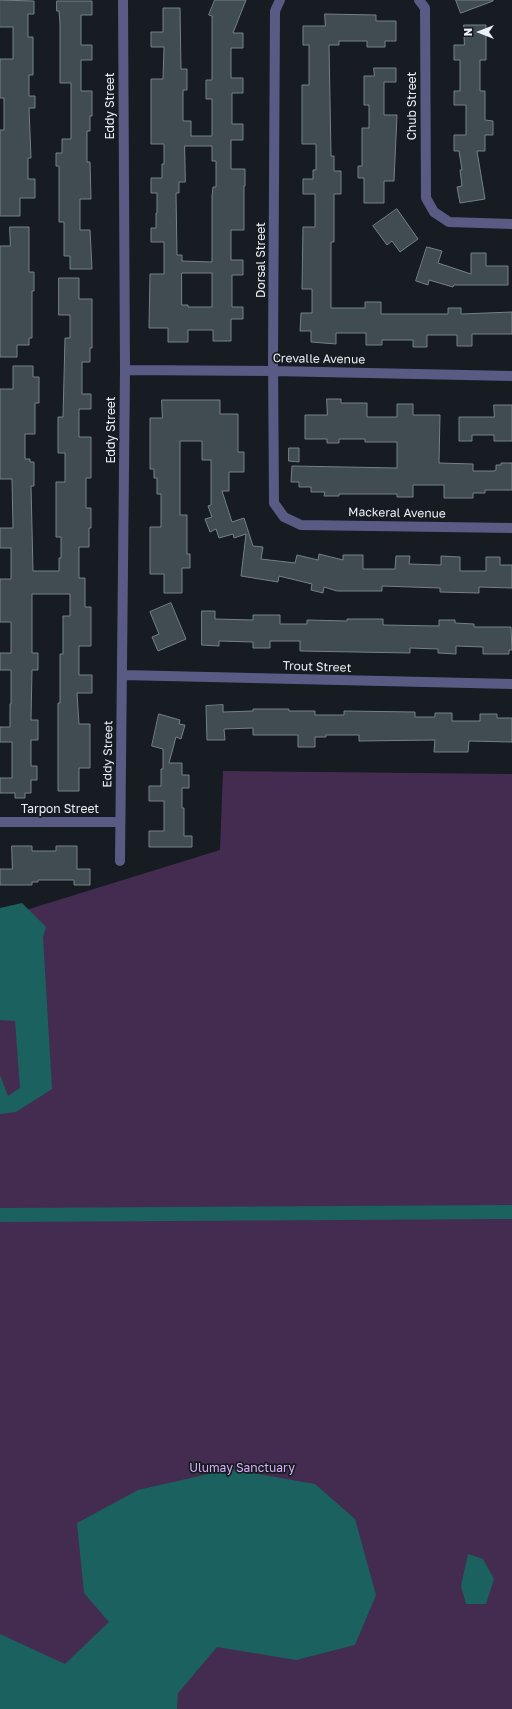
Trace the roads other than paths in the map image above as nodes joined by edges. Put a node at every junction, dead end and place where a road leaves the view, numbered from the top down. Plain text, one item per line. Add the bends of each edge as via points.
1 (123, 0) edge
2 (280, 0) edge
3 (419, 0) edge
4 (512, 224) edge
5 (125, 370) junction
6 (273, 371) junction
7 (512, 376) edge
8 (284, 518) joint
9 (512, 528) edge
10 (122, 675) junction
11 (512, 684) edge
12 (0, 822) edge
13 (120, 822) junction
14 (120, 861) dead end

1 - 5 street, Eddy Street
2 - 6 street, Dorsal Street via 275,11
3 - 4 street, Chub Street via 425,8 426,198 434,212 449,222
5 - 6 street, Crevalle Avenue
5 - 10 street, Eddy Street
6 - 7 street, Crevalle Avenue
6 - 8 street, Dorsal Street via 274,503
8 - 9 street, Mackeral Avenue via 301,525
10 - 11 street, Trout Street
10 - 13 street, Eddy Street
12 - 13 street, Tarpon Street
13 - 14 street, Eddy Street

